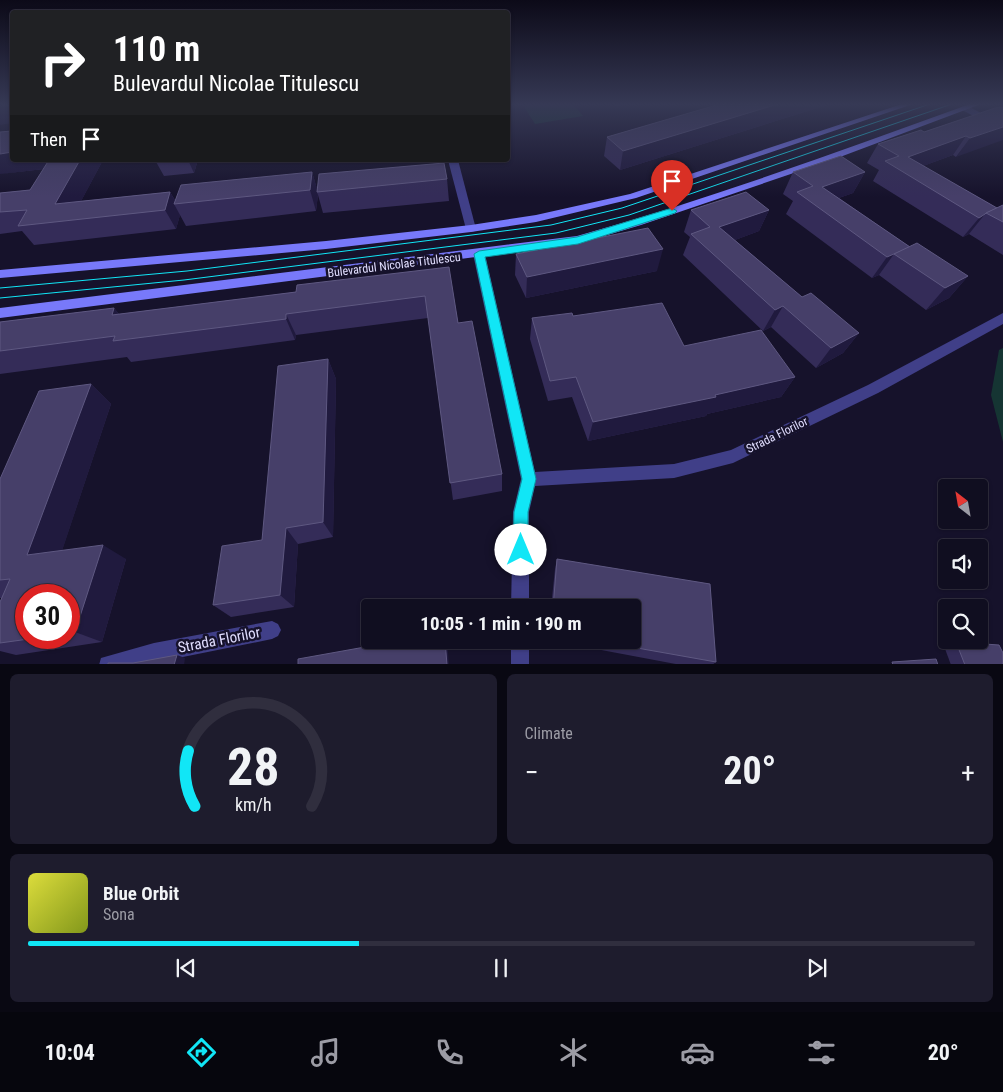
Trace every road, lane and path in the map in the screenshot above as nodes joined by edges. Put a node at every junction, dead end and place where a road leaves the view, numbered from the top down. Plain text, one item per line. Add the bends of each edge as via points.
1 (815, 135) edge
2 (892, 135) edge
3 (454, 162) edge
4 (471, 229) junction
5 (479, 254) junction
6 (0, 274) edge
7 (0, 313) edge
8 (1003, 318) edge
9 (529, 479) junction
10 (520, 599) edge
11 (272, 630) dead end
12 (520, 649) edge
13 (108, 664) edge
14 (520, 664) edge

1 - 4 main road via 594,208
2 - 5 main road, Bulevardul Nicolae Titulescu via 637,223 578,240
3 - 4 street
4 - 6 main road via 210,258
5 - 7 main road, Bulevardul Nicolae Titulescu
5 - 9 street
8 - 9 street, Strada Florilor via 873,389 732,456 674,471
9 - 10 street via 521,512
11 - 13 street, Strada Florilor
12 - 14 street

